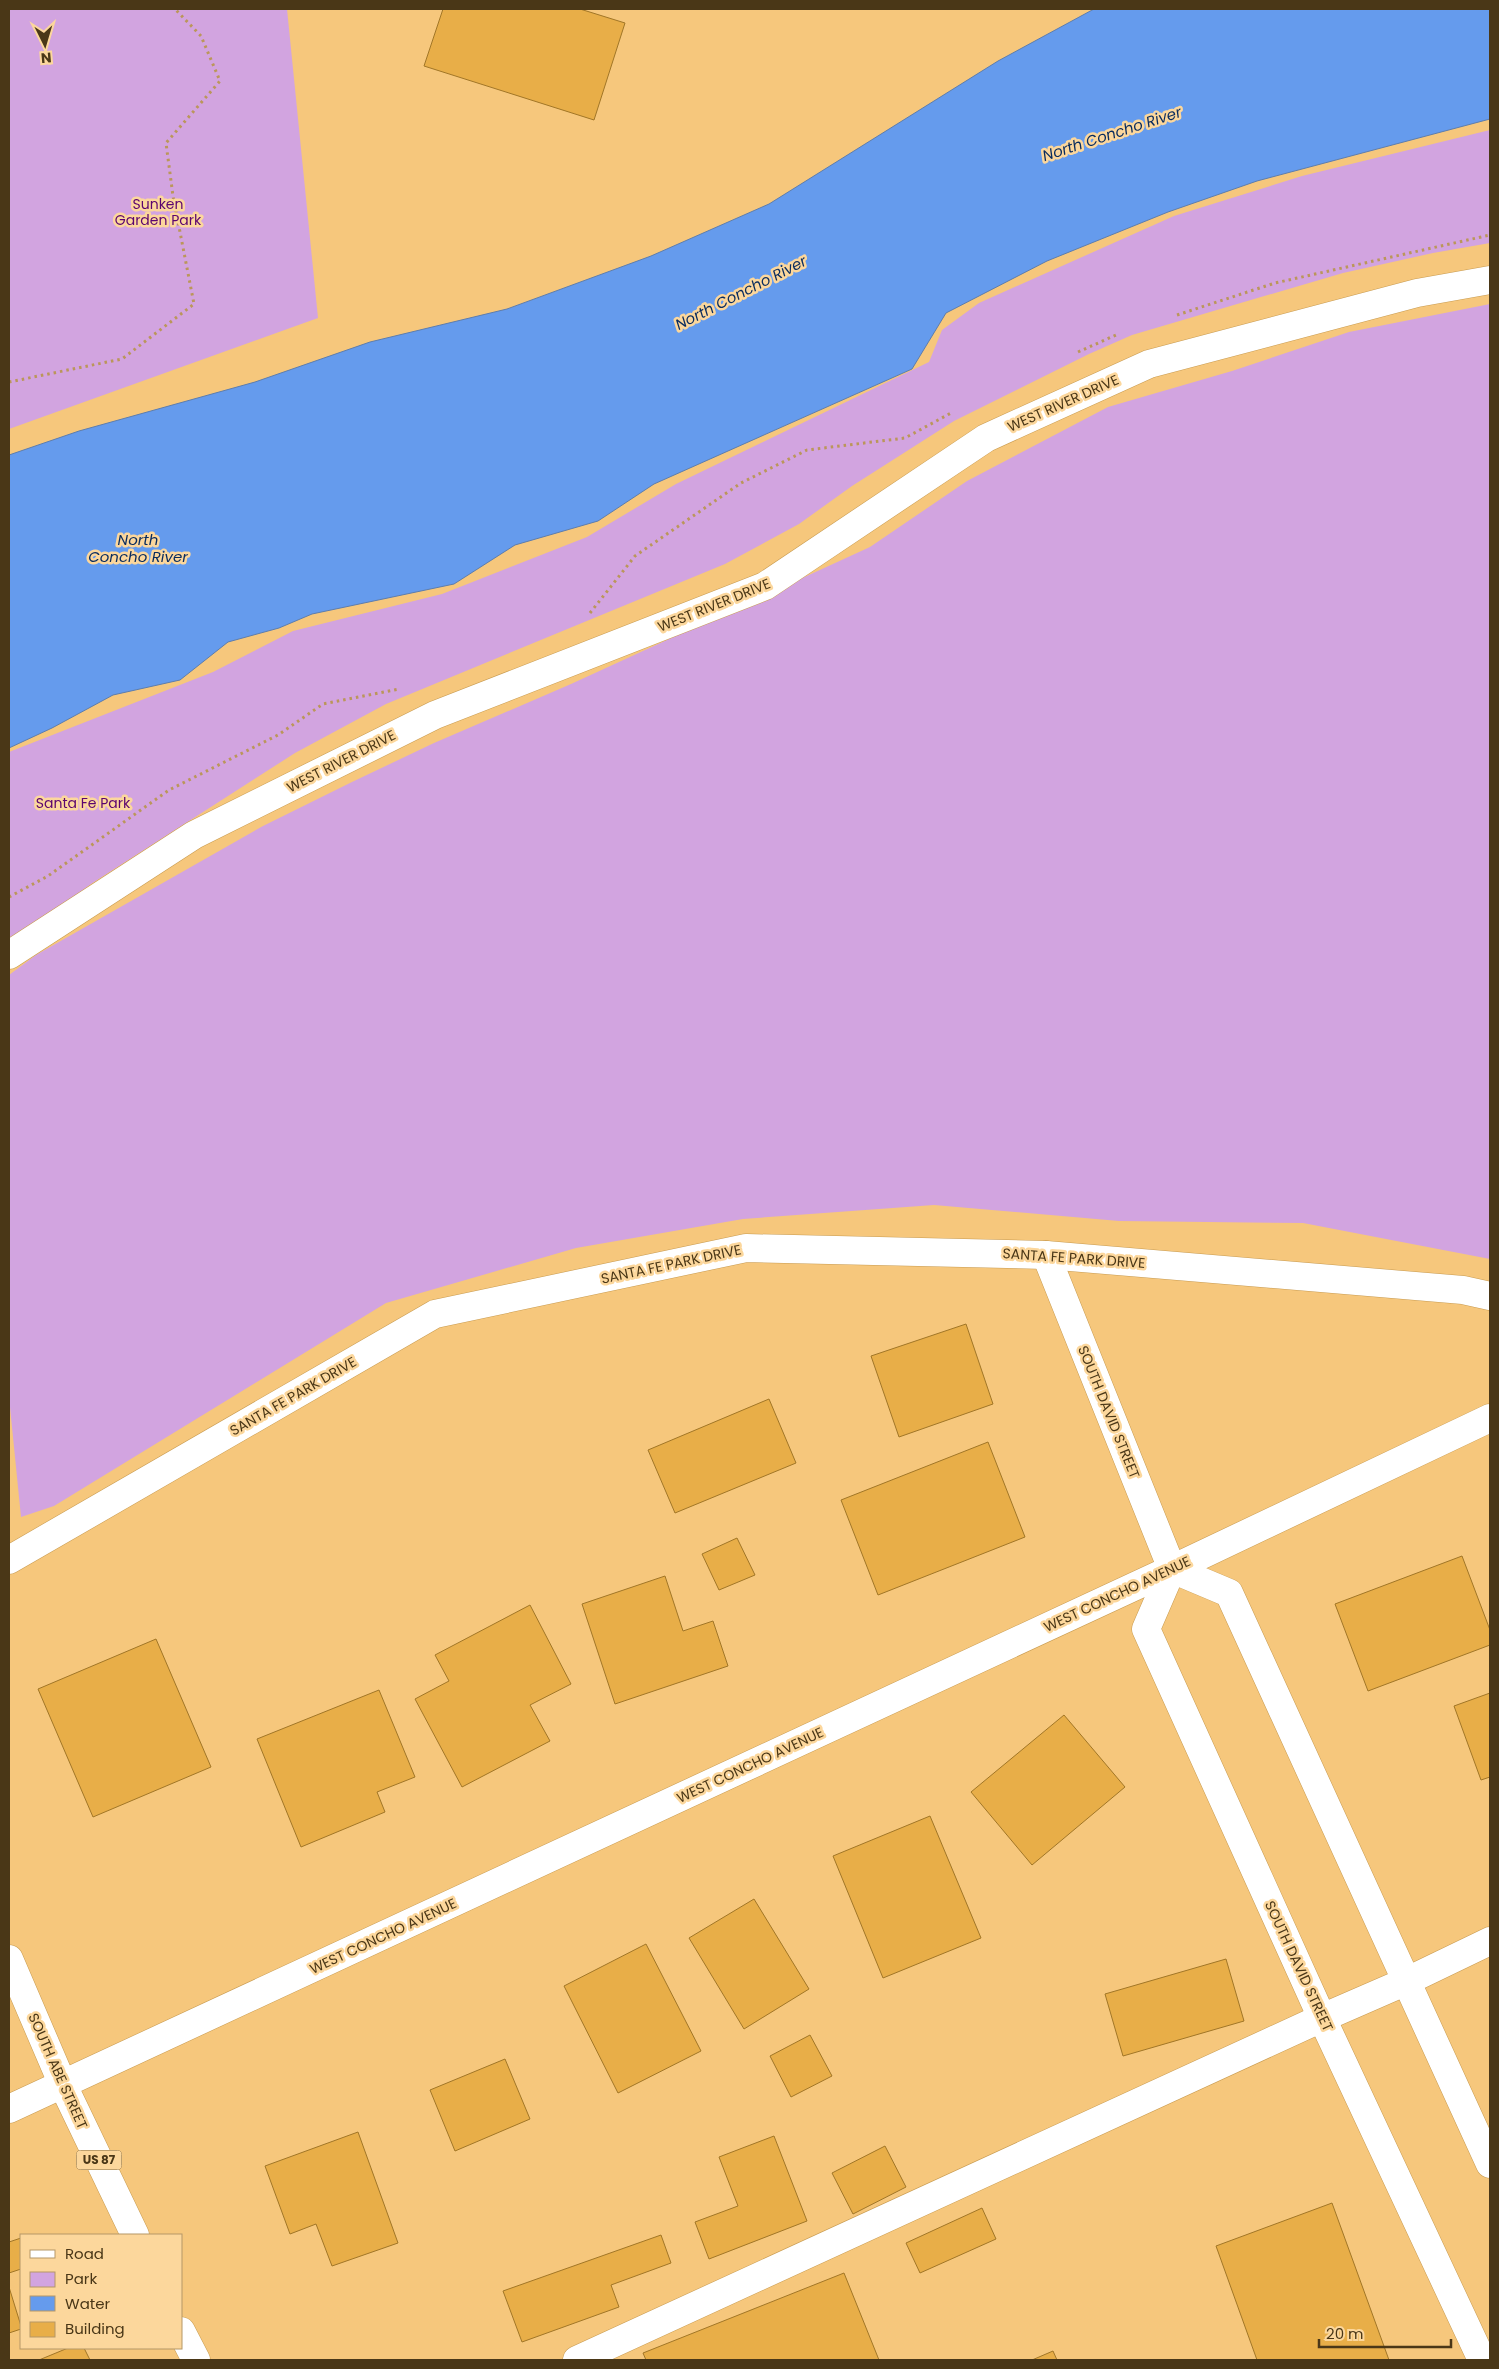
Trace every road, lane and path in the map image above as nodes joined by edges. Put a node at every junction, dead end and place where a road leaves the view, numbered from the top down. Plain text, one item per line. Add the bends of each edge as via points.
1 (175, 9) edge
2 (1490, 235) edge
3 (1490, 280) edge
4 (1176, 316) dead end
5 (1121, 333) dead end
6 (1076, 353) dead end
7 (9, 382) edge
8 (953, 412) dead end
9 (589, 614) dead end
10 (400, 689) dead end
11 (9, 897) edge
12 (9, 956) edge
13 (1046, 1254) junction
14 (1490, 1296) edge
15 (1490, 1418) edge
16 (9, 1560) edge
17 (1172, 1569) junction
18 (1490, 1941) edge
19 (9, 1959) edge
20 (1408, 1981) junction
21 (1322, 2018) junction
22 (63, 2085) junction
23 (9, 2109) edge
24 (1490, 2164) edge
25 (135, 2234) edge
26 (182, 2333) edge
27 (196, 2360) edge
28 (577, 2360) edge
29 (1482, 2360) edge

1 - 7 path via 201,36 220,81 166,143 194,304 122,358
2 - 4 path via 1275,283
3 - 12 street, WEST RIVER DRIVE via 1417,293 1149,364 1004,429 765,586 435,714 194,836
5 - 6 path
8 - 9 path via 905,438 807,450 741,484 635,556
10 - 11 path via 323,704 278,735 169,790 48,876
13 - 14 street, SANTA FE PARK DRIVE via 1463,1290
13 - 16 street, SANTA FE PARK DRIVE via 746,1248 435,1314
13 - 17 street, SOUTH DAVID STREET
15 - 17 street, WEST CONCHO AVENUE
17 - 20 street via 1230,1593
17 - 21 street, SOUTH DAVID STREET via 1146,1629
17 - 22 street, WEST CONCHO AVENUE
18 - 20 street
19 - 22 street, SOUTH ABE STREET / US 87
20 - 21 street
20 - 24 street
21 - 28 street
21 - 29 street, SOUTH DAVID STREET
22 - 23 street, WEST CONCHO AVENUE
22 - 25 street, SOUTH ABE STREET / US 87
26 - 27 street

